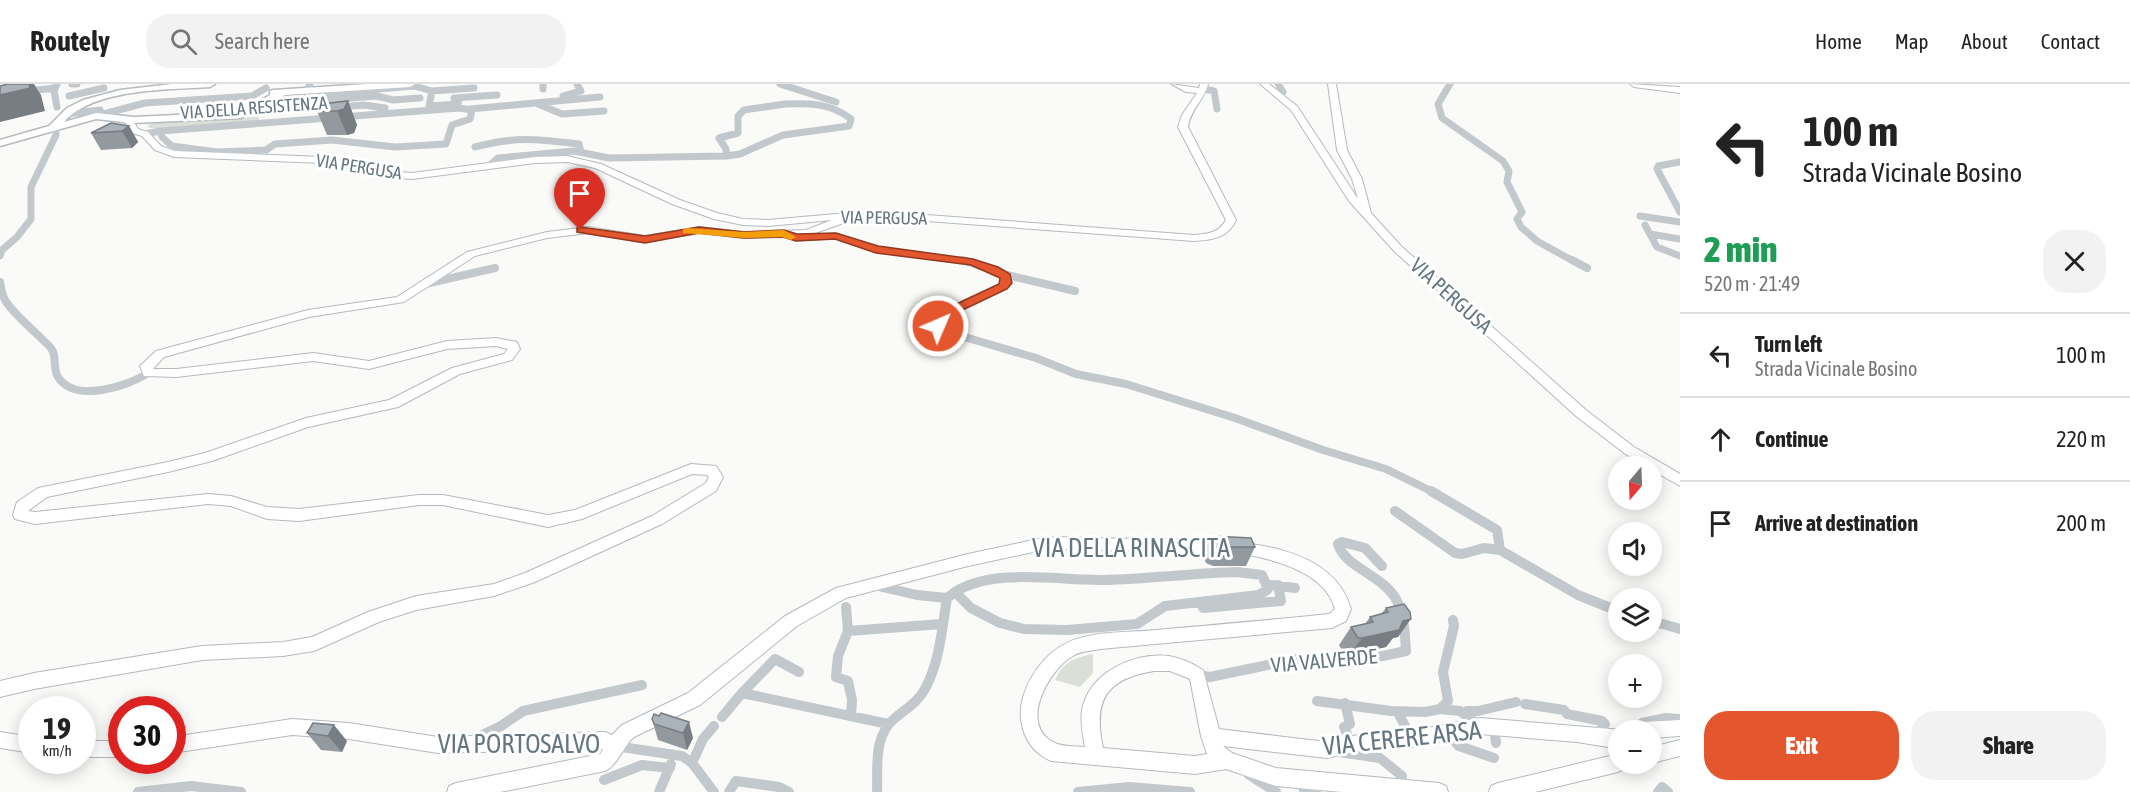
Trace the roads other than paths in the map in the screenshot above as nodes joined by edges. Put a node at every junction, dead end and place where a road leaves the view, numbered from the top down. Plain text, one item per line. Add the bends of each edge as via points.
1 (66, 84) edge
2 (72, 84) edge
3 (77, 84) edge
4 (112, 84) edge
5 (210, 84) edge
6 (410, 84) edge
7 (577, 84) edge
8 (780, 84) edge
9 (1176, 84) edge
10 (1264, 84) edge
11 (1332, 84) edge
12 (1450, 84) edge
13 (1634, 84) edge
14 (56, 86) edge
15 (267, 86) edge
16 (474, 88) dead end
17 (1188, 88) junction
18 (104, 89) edge
19 (1202, 89) edge
20 (1279, 90) edge
21 (1680, 90) edge
22 (310, 91) edge
23 (331, 91) junction
24 (24, 92) edge
25 (226, 92) dead end
26 (432, 92) junction
27 (497, 95) dead end
28 (69, 96) dead end
29 (280, 97) junction
30 (382, 97) junction
31 (600, 97) dead end
32 (420, 98) dead end
33 (399, 100) junction
34 (553, 101) junction
35 (836, 102) dead end
36 (459, 103) junction
37 (536, 103) junction
38 (258, 105) junction
39 (368, 106) junction
40 (57, 107) dead end
41 (333, 108) edge
42 (470, 109) junction
43 (1217, 109) dead end
44 (604, 111) dead end
45 (96, 116) junction
46 (122, 119) junction
47 (166, 120) junction
48 (61, 123) junction
49 (160, 132) junction
50 (145, 134) junction
51 (0, 143) edge
52 (475, 147) dead end
53 (581, 152) junction
54 (727, 156) junction
55 (1679, 162) edge
56 (489, 165) junction
57 (1334, 171) junction
58 (1351, 171) junction
59 (1342, 184) junction
60 (1358, 184) junction
61 (1680, 212) edge
62 (1640, 216) dead end
63 (1371, 221) junction
64 (1680, 222) edge
65 (1645, 225) dead end
66 (801, 228) junction
67 (784, 234) junction
68 (1650, 234) junction
69 (1680, 239) edge
70 (0, 256) edge
71 (1680, 256) edge
72 (495, 268) dead end
73 (1587, 268) dead end
74 (1003, 274) junction
75 (0, 282) edge
76 (425, 284) junction
77 (1075, 291) dead end
78 (148, 373) junction
79 (1677, 480) edge
80 (1395, 512) dead end
81 (1500, 550) junction
82 (1382, 566) dead end
83 (874, 585) junction
84 (1272, 585) junction
85 (1295, 588) dead end
86 (950, 594) junction
87 (846, 607) dead end
88 (1608, 607) edge
89 (1203, 608) dead end
90 (1453, 620) dead end
91 (942, 624) junction
92 (1662, 624) edge
93 (1680, 629) edge
94 (848, 630) junction
95 (799, 672) dead end
96 (1197, 675) junction
97 (642, 686) dead end
98 (0, 689) edge
99 (742, 693) junction
100 (1317, 701) dead end
101 (1345, 703) junction
102 (1440, 709) junction
103 (1397, 711) junction
104 (1467, 714) junction
105 (850, 716) junction
106 (1680, 718) edge
107 (1656, 720) edge
108 (888, 724) junction
109 (1680, 728) edge
110 (1662, 729) edge
111 (1490, 732) junction
112 (1447, 733) junction
113 (1210, 736) junction
114 (1595, 737) junction
115 (1349, 739) junction
116 (1413, 739) junction
117 (1608, 739) edge
118 (0, 740) edge
119 (18, 743) edge
120 (186, 743) edge
121 (460, 746) junction
122 (615, 746) junction
123 (1680, 748) edge
124 (1327, 750) junction
125 (1662, 752) edge
126 (676, 754) junction
127 (1096, 756) junction
128 (1494, 758) dead end
129 (1226, 760) junction
130 (692, 763) junction
131 (1608, 766) edge
132 (670, 768) junction
133 (1402, 776) dead end
134 (604, 780) dead end
135 (1298, 780) junction
136 (1536, 788) edge
137 (138, 792) edge
138 (241, 792) edge
139 (456, 792) edge
140 (660, 792) edge
141 (714, 792) edge
142 (729, 792) edge
143 (789, 792) edge
144 (877, 792) edge
145 (1077, 792) edge
146 (1190, 792) edge
147 (1276, 792) edge
148 (1316, 792) edge
149 (1439, 792) edge
150 (1498, 792) edge

1 - 14 street
2 - 3 street
4 - 18 street
5 - 18 main road
6 - 23 main road
7 - 34 street via 581,91
8 - 35 street
9 - 17 street
10 - 20 street, VIA PERGUSA
11 - 58 street via 1342,150
12 - 73 street via 1437,103 1437,111 1503,161 1509,171 1507,182 1522,212 1517,219 1519,224 1540,244
13 - 21 street
14 - 24 street
14 - 40 street
15 - 29 main road via 270,93
15 - 38 main road
15 - 45 street via 252,96 145,104
16 - 26 street
17 - 19 street
17 - 19 street
18 - 28 street
18 - 48 main road
19 - 43 street via 1214,92
19 - 66 street, VIA PERGUSA via 1183,117 1182,127 1230,215 1229,226 1215,235 1194,238 927,218 851,217 822,222 815,231
20 - 57 street, VIA PERGUSA
22 - 23 main road
22 - 29 main road
22 - 30 street via 312,101
23 - 26 street via 414,86
25 - 48 street via 136,101
26 - 36 street via 430,103
27 - 36 street
29 - 38 main road via 271,97
30 - 33 street
30 - 39 street
31 - 34 street
32 - 33 street
33 - 39 street via 397,107
34 - 37 street
36 - 42 street, VIA DELLA RESISTENZA
36 - 49 street, VIA DELLA RESISTENZA via 296,120 294,124
37 - 42 street
37 - 44 street via 562,114
38 - 47 main road via 241,115
39 - 41 street
42 - 49 street, VIA DELLA RESISTENZA via 470,119 452,125 446,144 394,147 332,141 217,152 172,146
45 - 46 main road
45 - 48 main road
46 - 47 main road
46 - 50 street, VIA PERGUSA
47 - 50 street via 143,126
48 - 51 main road
48 - 70 street via 31,187 31,219
49 - 50 street, VIA DELLA RESISTENZA
50 - 56 street, VIA PERGUSA via 158,148 174,154 322,160 401,176
52 - 53 street via 506,139 539,138 579,144
53 - 54 street via 609,158
53 - 56 street via 498,158
54 - 54 street via 740,155 781,137 849,126 852,119 838,109 799,104 744,110 738,116 738,133 719,138
55 - 61 street via 1657,169
56 - 66 street, VIA PERGUSA via 558,158 578,160 714,216
57 - 58 street
57 - 59 street, VIA PERGUSA
58 - 59 street
58 - 60 street
59 - 60 street
59 - 63 street, VIA PERGUSA
60 - 63 street
62 - 64 street
63 - 79 street, VIA PERGUSA via 1581,413
65 - 68 street
66 - 67 street
67 - 74 street via 796,238 836,236 876,249 973,262
67 - 76 street via 691,231 645,239 567,231 471,254
68 - 69 street via 1667,233
68 - 71 street via 1657,247
72 - 76 street
74 - 77 street
74 - 81 street via 1003,286 948,313 938,320 938,326 1076,374 1126,384 1386,469 1497,530
75 - 78 street via 5,300 55,352 56,370 65,383 106,391
76 - 78 street via 400,300 308,314 170,351 148,363
78 - 98 street via 313,357 369,365 470,342 505,342 514,349 508,357 456,371 393,404 306,423 168,467 43,492 22,506 20,514 35,518 208,500 231,501 267,513 299,515 428,499 548,521 577,515 691,469 711,470 716,477 711,487 657,520 530,578 494,590 416,603 314,644 182,656
80 - 81 street via 1455,553 1484,548
81 - 88 street via 1578,595
82 - 96 street, VIA VALVERDE via 1365,548 1338,544 1341,554 1394,592 1407,651 1350,663 1297,659 1210,677
83 - 86 street via 917,595
83 - 122 street, VIA DELLA RINASCITA via 842,593 791,621 694,699 628,731
83 - 127 street, VIA DELLA RINASCITA via 1038,545 1239,547 1303,565 1342,601 1343,613 1332,621 1100,642 1069,650 1053,664 1037,688 1028,711 1029,730 1051,752
84 - 85 street
84 - 86 street via 1256,573 1102,580 1010,578 970,585
84 - 86 street via 1265,593 1165,606 1137,624 1077,630 1024,629 1000,623
84 - 89 street via 1281,601
86 - 91 street
87 - 94 street
90 - 102 street via 1443,672 1448,701
91 - 94 street via 921,622
91 - 108 street via 937,664 924,691 917,702
92 - 93 street
94 - 105 street via 838,656 836,677 848,681
95 - 99 street via 775,659
96 - 113 street
96 - 127 street, VIA VALVERDE via 1180,665 1146,664 1120,673 1091,708
97 - 121 street via 523,711
99 - 105 street
99 - 130 street via 703,739
100 - 101 street
101 - 103 street
101 - 115 street via 1350,724 1344,727
102 - 103 street
102 - 104 street
103 - 116 street
104 - 111 street
104 - 114 street via 1520,703 1564,710 1567,714 1602,721 1605,724
105 - 108 street
106 - 107 street
108 - 144 street via 879,743
109 - 110 street
111 - 112 street, VIA CERERE ARSA
111 - 114 street, VIA CERERE ARSA
112 - 116 street, VIA CERERE ARSA
112 - 128 street via 1459,746
113 - 124 street, VIA CERERE ARSA
113 - 129 street via 1215,752
114 - 117 street, VIA CERERE ARSA
115 - 116 street, VIA CERERE ARSA
115 - 124 street, VIA CERERE ARSA
118 - 119 street
120 - 121 street, VIA PORTOSALVO via 292,727
121 - 122 street, VIA PORTOSALVO via 605,740
122 - 126 street, VIA PORTOSALVO
122 - 139 street, VIA DELLA RINASCITA via 605,762
123 - 125 street
124 - 133 street via 1380,758
126 - 130 street, VIA PORTOSALVO
126 - 132 street
127 - 129 street, VIA DELLA RINASCITA via 1194,765
129 - 135 street
129 - 147 street
130 - 141 street, VIA PORTOSALVO
131 - 136 street
132 - 134 street via 642,765
132 - 140 street
135 - 148 street via 1305,791
135 - 149 street
136 - 150 street
137 - 138 street via 191,786
142 - 143 street via 736,781
145 - 146 street via 1129,787

